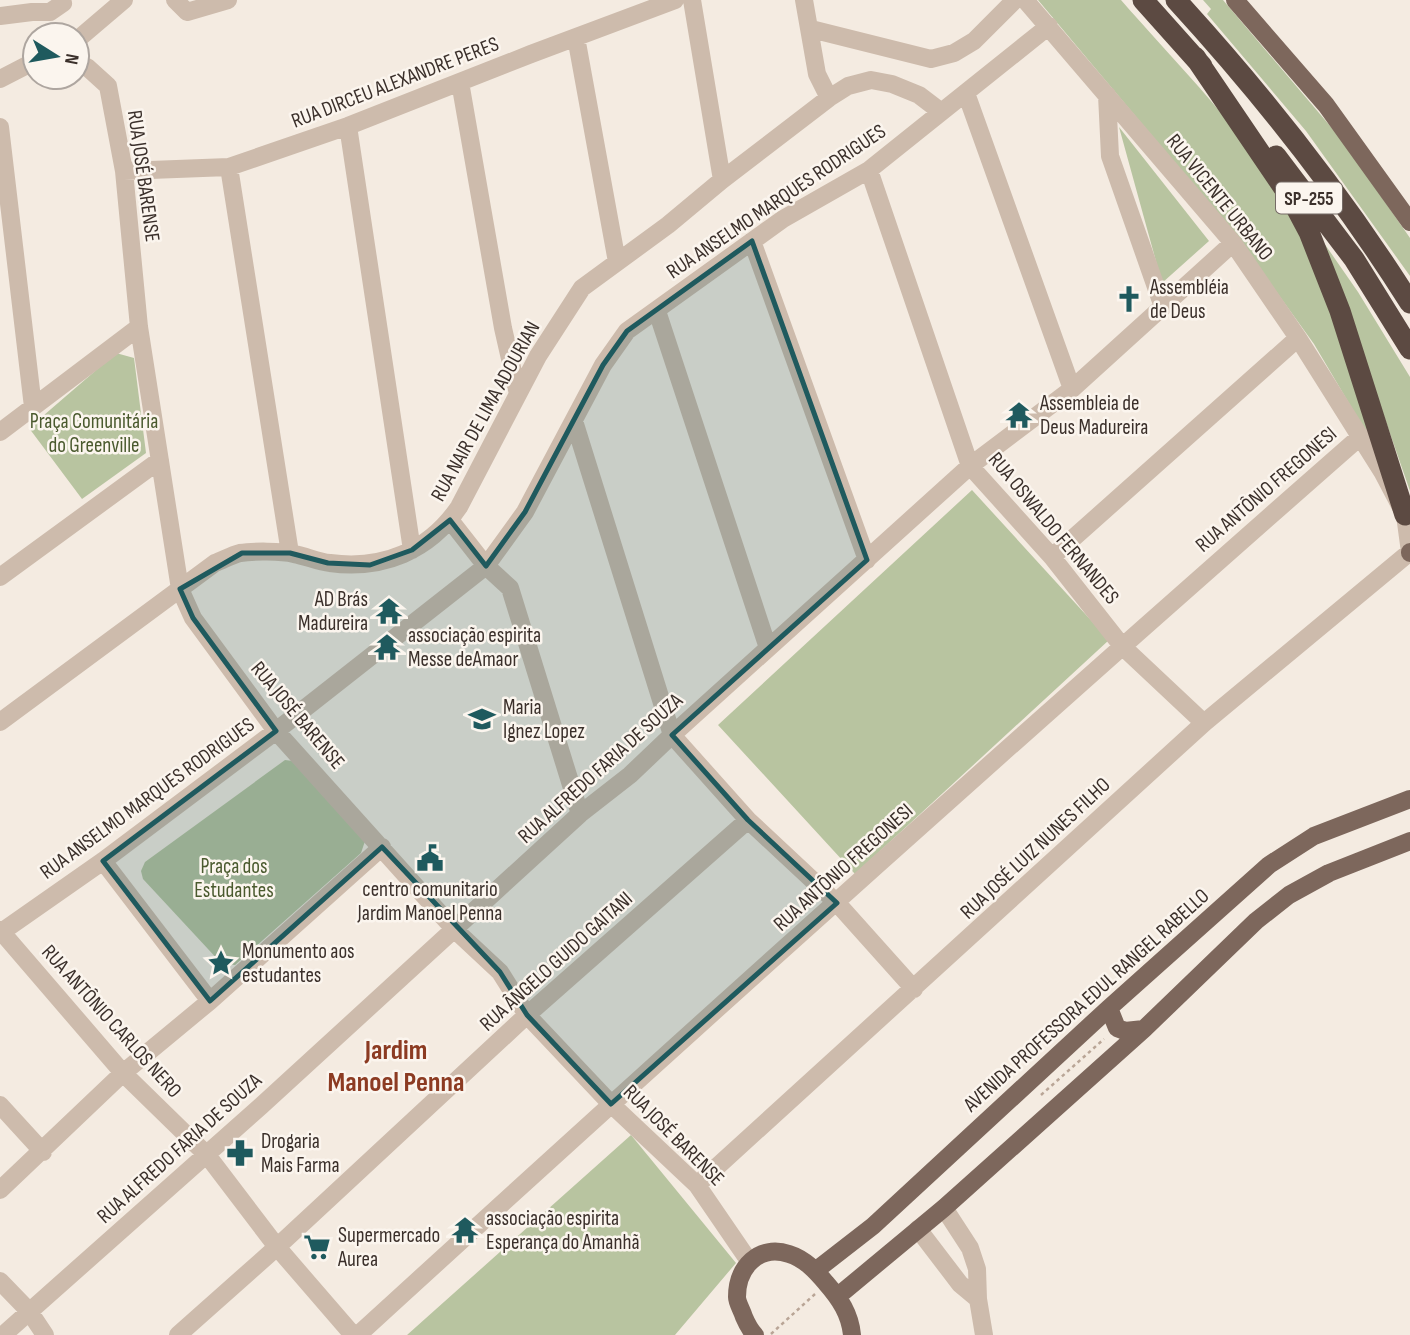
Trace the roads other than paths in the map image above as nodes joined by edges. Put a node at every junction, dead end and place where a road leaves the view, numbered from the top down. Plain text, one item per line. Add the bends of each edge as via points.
1 (21, 0) edge
2 (62, 0) edge
3 (124, 0) edge
4 (175, 0) edge
5 (228, 0) edge
6 (675, 0) edge
7 (692, 0) edge
8 (804, 0) edge
9 (1015, 0) edge
10 (1025, 0) edge
11 (1143, 0) edge
12 (1176, 0) edge
13 (1182, 0) edge
14 (1236, 0) edge
15 (0, 14) edge
16 (1049, 26) junction
17 (91, 28) edge
18 (811, 29) junction
19 (1205, 31) junction
20 (576, 37) junction
21 (1195, 58) junction
22 (21, 68) edge
23 (91, 72) edge
24 (0, 79) edge
25 (460, 82) junction
26 (966, 93) junction
27 (1107, 95) junction
28 (829, 98) junction
29 (940, 111) junction
30 (348, 126) junction
31 (0, 127) edge
32 (229, 167) junction
33 (869, 170) junction
34 (124, 171) junction
35 (722, 180) junction
36 (1410, 222) edge
37 (1361, 226) junction
38 (752, 241) junction
39 (1233, 243) junction
40 (617, 262) junction
41 (16, 274) junction
42 (0, 286) edge
43 (1410, 291) edge
44 (1410, 303) edge
45 (1163, 307) junction
46 (657, 311) junction
47 (139, 327) junction
48 (1298, 338) junction
49 (1410, 349) edge
50 (1072, 389) junction
51 (518, 394) junction
52 (33, 407) junction
53 (573, 421) junction
54 (0, 432) edge
55 (1361, 436) junction
56 (160, 460) junction
57 (970, 466) junction
58 (1405, 515) junction
59 (450, 520) junction
60 (412, 550) junction
61 (1410, 552) edge
62 (290, 553) junction
63 (1052, 557) junction
64 (867, 560) junction
65 (486, 566) junction
66 (0, 577) edge
67 (180, 589) junction
68 (1122, 646) junction
69 (768, 648) junction
70 (0, 722) edge
71 (1204, 723) junction
72 (276, 730) junction
73 (672, 735) junction
74 (1410, 799) edge
75 (580, 814) junction
76 (748, 820) junction
77 (1410, 841) edge
78 (382, 847) junction
79 (103, 861) junction
80 (837, 903) junction
81 (455, 930) junction
82 (0, 931) edge
83 (914, 989) junction
84 (211, 1001) junction
85 (1109, 1008) junction
86 (527, 1016) junction
87 (1144, 1029) junction
88 (123, 1073) junction
89 (611, 1104) junction
90 (0, 1105) edge
91 (43, 1152) junction
92 (207, 1154) junction
93 (697, 1185) junction
94 (0, 1190) edge
95 (944, 1208) junction
96 (918, 1229) junction
97 (277, 1247) junction
98 (749, 1261) junction
99 (977, 1269) junction
100 (815, 1271) junction
101 (0, 1282) edge
102 (961, 1284) junction
103 (838, 1296) junction
104 (978, 1299) junction
105 (29, 1311) junction
106 (750, 1333) edge
107 (4, 1335) edge
108 (45, 1335) edge
109 (178, 1335) edge
110 (355, 1335) edge
111 (852, 1335) edge
112 (984, 1335) edge

1 - 15 street
2 - 15 street via 50,12
3 - 17 street
4 - 5 street via 187,12
6 - 20 street, RUA DIRCEU ALEXANDRE PERES
7 - 35 street
8 - 18 street
9 - 18 street via 974,41 931,59
10 - 16 street, RUA VICENTE URBANO
11 - 21 highway, SP-255
12 - 19 highway, SP-255
13 - 19 highway
14 - 36 main road via 1326,105
16 - 26 street, RUA ANSELMO MARQUES RODRIGUES
16 - 27 street, RUA VICENTE URBANO
18 - 28 street via 817,74
19 - 37 highway, SP-255
20 - 25 street, RUA DIRCEU ALEXANDRE PERES
20 - 40 street
21 - 49 highway, SP-255 via 1296,180 1354,259
21 - 58 highway via 1309,232 1340,311
22 - 24 street
23 - 34 street, RUA JOSÉ BARENSE via 108,86
25 - 30 street, RUA DIRCEU ALEXANDRE PERES
25 - 51 street
26 - 29 street, RUA ANSELMO MARQUES RODRIGUES
26 - 50 street
27 - 39 street, RUA VICENTE URBANO
27 - 45 street via 1110,156
28 - 29 street, RUA NAIR DE LIMA ADOURIAN via 848,86 871,80 919,95
28 - 35 street, RUA NAIR DE LIMA ADOURIAN
29 - 33 street, RUA ANSELMO MARQUES RODRIGUES
30 - 32 street, RUA DIRCEU ALEXANDRE PERES
30 - 60 street
31 - 41 street
32 - 34 street, RUA DIRCEU ALEXANDRE PERES
32 - 62 street
33 - 38 street, RUA ANSELMO MARQUES RODRIGUES
33 - 57 street, RUA OSWALDO FERNANDES
34 - 47 street, RUA JOSÉ BARENSE
35 - 40 street, RUA NAIR DE LIMA ADOURIAN
37 - 43 highway
37 - 44 highway, SP-255
38 - 46 street, RUA ANSELMO MARQUES RODRIGUES
38 - 64 street
39 - 45 street, RUA ALFREDO FARIA DE SOUZA
39 - 48 street, RUA VICENTE URBANO
40 - 51 street, RUA NAIR DE LIMA ADOURIAN via 582,288
41 - 42 street
41 - 52 street
45 - 50 street, RUA ALFREDO FARIA DE SOUZA
46 - 53 street, RUA ANSELMO MARQUES RODRIGUES via 627,331
46 - 69 street
47 - 52 street
47 - 56 street, RUA JOSÉ BARENSE
48 - 55 street, RUA VICENTE URBANO
48 - 63 street
50 - 57 street, RUA ALFREDO FARIA DE SOUZA
51 - 59 street, RUA NAIR DE LIMA ADOURIAN
52 - 54 street
53 - 65 street, RUA ANSELMO MARQUES RODRIGUES via 525,512
53 - 73 street
55 - 58 street, RUA VICENTE URBANO
55 - 68 street, RUA ANTÔNIO FREGONESI
56 - 66 street
56 - 67 street, RUA JOSÉ BARENSE
57 - 63 street, RUA OSWALDO FERNANDES
57 - 64 street, RUA ALFREDO FARIA DE SOUZA
58 - 61 street
59 - 60 street, RUA NAIR DE LIMA ADOURIAN
59 - 65 street
60 - 62 street, RUA NAIR DE LIMA ADOURIAN via 370,565 328,563
61 - 71 street, RUA JOSÉ LUIZ NUNES FILHO
62 - 67 street, RUA NAIR DE LIMA ADOURIAN via 242,553 215,563
63 - 68 street, RUA OSWALDO FERNANDES
64 - 69 street, RUA ALFREDO FARIA DE SOUZA
65 - 72 street, RUA ANSELMO MARQUES RODRIGUES
65 - 75 street via 510,588
67 - 70 street, RUA NAIR DE LIMA ADOURIAN
67 - 72 street, RUA JOSÉ BARENSE via 193,618
68 - 71 street, RUA OSWALDO FERNANDES
68 - 80 street, RUA ANTÔNIO FREGONESI
69 - 73 street, RUA ALFREDO FARIA DE SOUZA
71 - 83 street, RUA JOSÉ LUIZ NUNES FILHO
72 - 78 street, RUA JOSÉ BARENSE
72 - 79 street, RUA ANSELMO MARQUES RODRIGUES
73 - 75 street, RUA ALFREDO FARIA DE SOUZA
73 - 76 street
74 - 85 main road, AVENIDA PROFESSORA EDUL RANGEL RABELLO via 1314,836 1269,865
75 - 81 street, RUA ALFREDO FARIA DE SOUZA
76 - 80 street
76 - 86 street, RUA ÂNGELO GUIDO GAITANI
77 - 87 main road via 1329,873 1289,895
78 - 81 street, RUA JOSÉ BARENSE
78 - 84 street
79 - 82 street, RUA ANSELMO MARQUES RODRIGUES
79 - 84 street
80 - 83 street
80 - 89 street, RUA ANTÔNIO FREGONESI
81 - 86 street, RUA JOSÉ BARENSE via 500,972
81 - 92 street, RUA ALFREDO FARIA DE SOUZA
82 - 88 street, RUA ANTÔNIO CARLOS NERO
83 - 93 street, RUA JOSÉ LUIZ NUNES FILHO
84 - 88 street
85 - 87 main road via 1117,1028
85 - 100 main road, AVENIDA PROFESSORA EDUL RANGEL RABELLO via 873,1226
86 - 89 street, RUA JOSÉ BARENSE
86 - 97 street, RUA ÂNGELO GUIDO GAITANI
87 - 95 main road
88 - 91 street
88 - 92 street, RUA ANTÔNIO CARLOS NERO
89 - 93 street, RUA JOSÉ BARENSE
89 - 110 street, RUA ANTÔNIO FREGONESI
90 - 91 street
91 - 94 street
92 - 97 street, RUA ANTÔNIO CARLOS NERO
92 - 105 street, RUA ALFREDO FARIA DE SOUZA
93 - 98 street, RUA JOSÉ BARENSE
95 - 96 main road
95 - 99 street via 970,1248
96 - 102 street
96 - 103 main road
97 - 109 street, RUA ÂNGELO GUIDO GAITANI
97 - 110 street, RUA ANTÔNIO CARLOS NERO
98 - 100 main road via 768,1252 787,1253
98 - 106 main road via 742,1271 737,1299
99 - 102 street
99 - 104 street
100 - 103 main road
101 - 105 street
102 - 104 street
103 - 111 main road
104 - 112 street
105 - 107 street, RUA ALFREDO FARIA DE SOUZA
105 - 108 street

